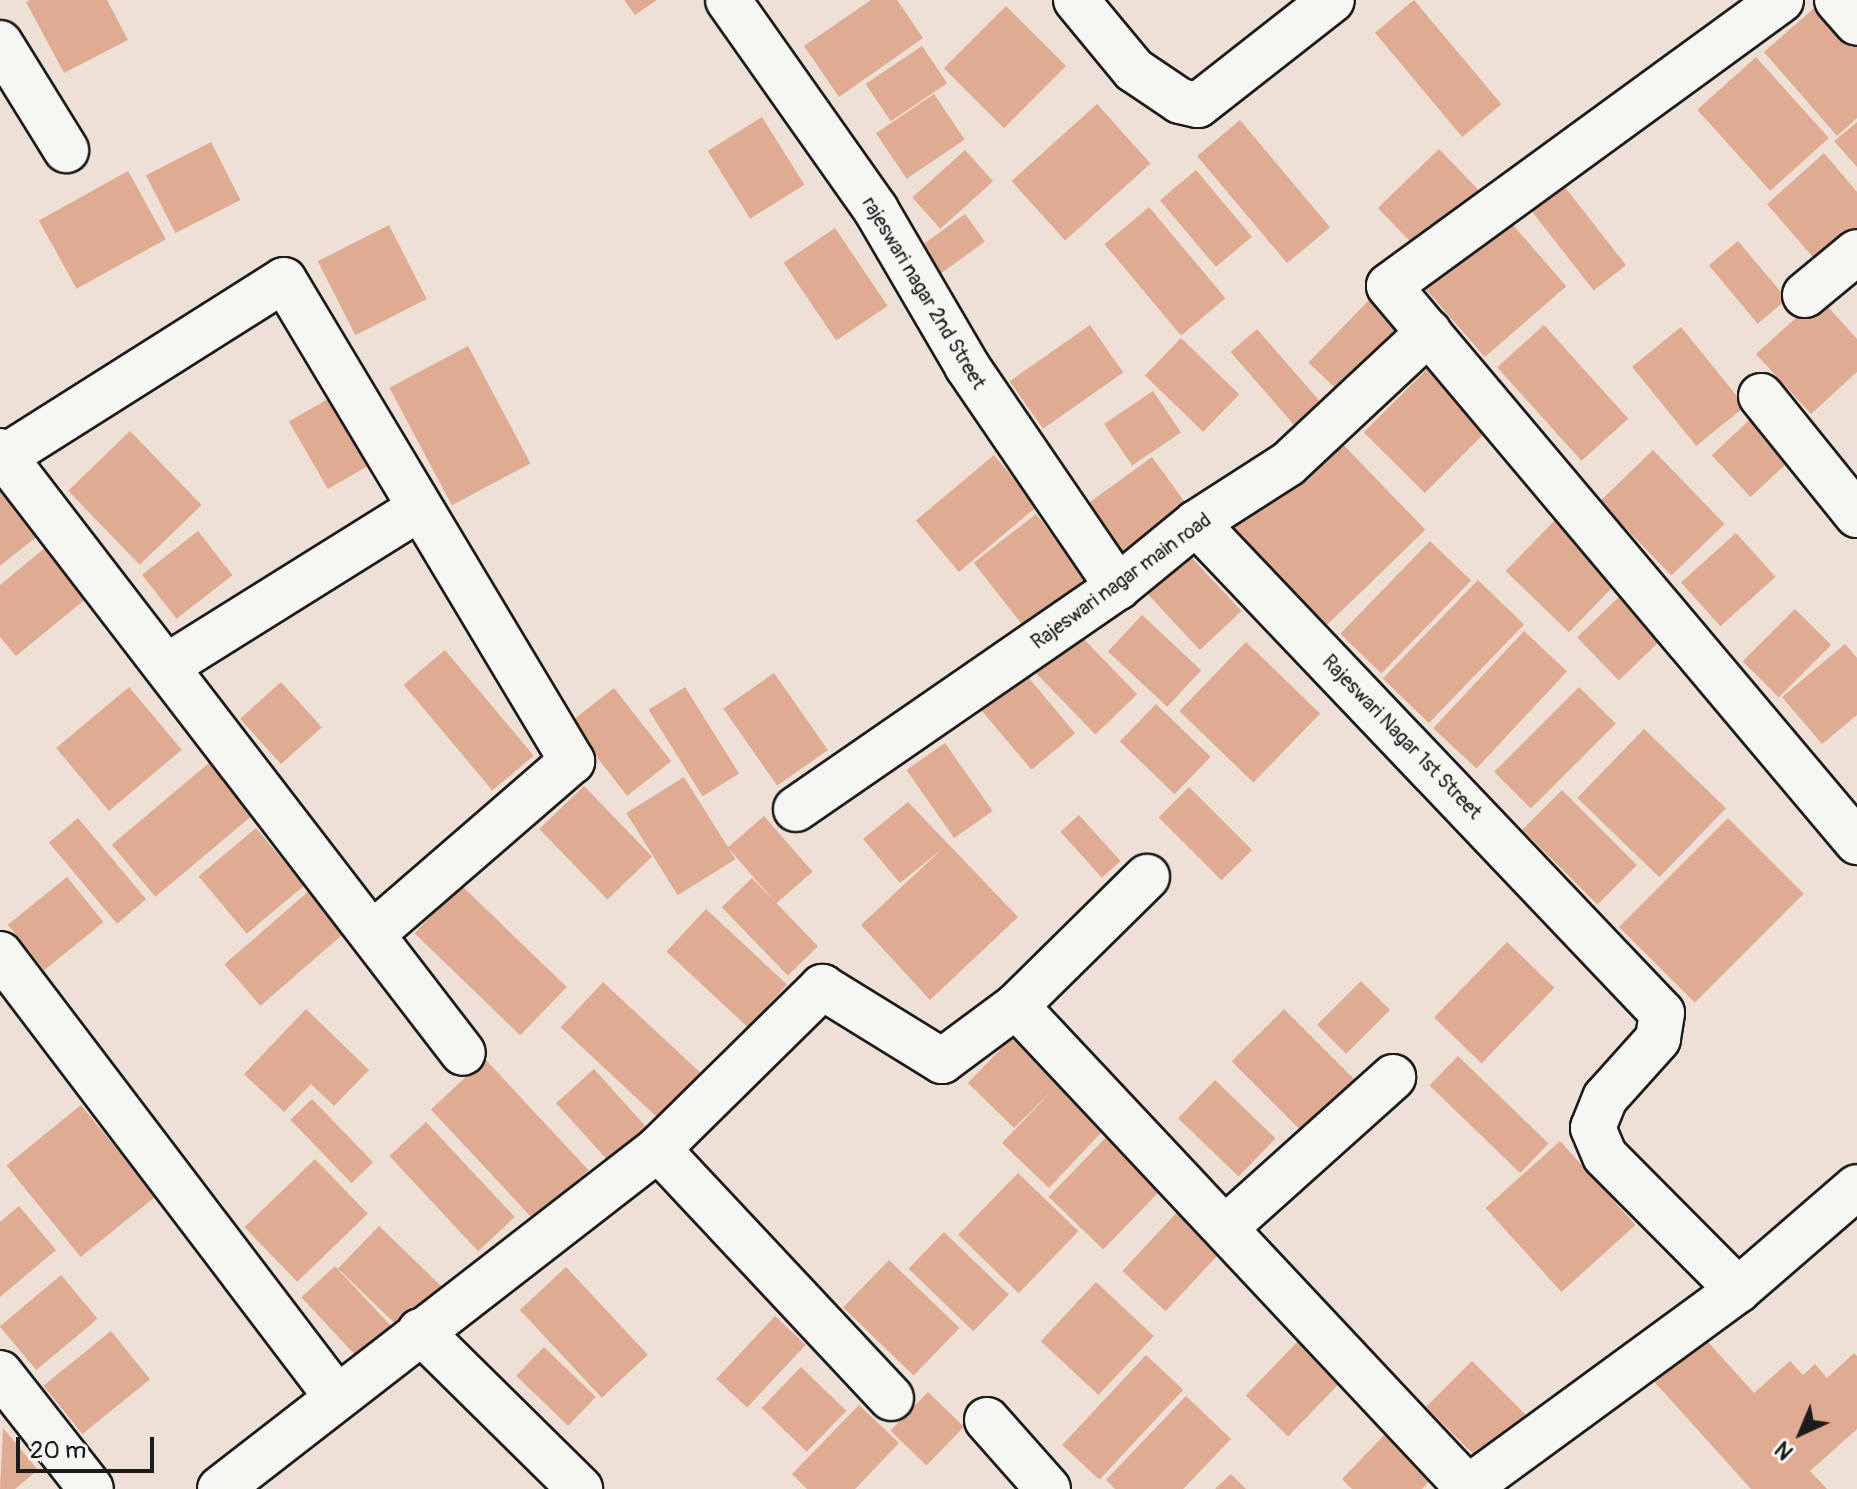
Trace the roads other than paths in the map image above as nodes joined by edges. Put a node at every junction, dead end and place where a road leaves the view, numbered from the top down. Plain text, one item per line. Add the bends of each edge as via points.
1 (728, 0) edge
2 (1076, 0) edge
3 (1332, 0) edge
4 (1781, 0) edge
5 (1837, 0) edge
6 (1857, 23) edge
7 (0, 43) edge
8 (66, 150) dead end
9 (1857, 252) edge
10 (1805, 295) dead end
11 (1429, 332) junction
12 (1761, 396) dead end
13 (2, 454) edge
14 (420, 508) junction
15 (1857, 515) edge
16 (1196, 523) junction
17 (1118, 587) junction
18 (167, 666) junction
19 (796, 809) dead end
20 (1857, 842) edge
21 (1147, 877) dead end
22 (372, 934) junction
23 (0, 954) edge
24 (1016, 1006) junction
25 (463, 1053) dead end
26 (1393, 1077) dead end
27 (658, 1149) junction
28 (1857, 1187) edge
29 (1225, 1228) junction
30 (1738, 1290) junction
31 (420, 1331) junction
32 (0, 1373) edge
33 (336, 1396) junction
34 (891, 1398) dead end
35 (987, 1420) dead end
36 (1469, 1488) edge
37 (91, 1489) edge
38 (220, 1489) edge
39 (580, 1489) edge
40 (1048, 1489) edge

1 - 17 street, rajeswari nagar 2nd Street via 876,210 967,366
2 - 3 street via 1134,70 1180,101 1198,105
4 - 11 street via 1389,286
5 - 6 street
7 - 8 street
9 - 10 street
11 - 16 street, Rajeswari nagar main road via 1288,464
11 - 20 street
12 - 15 street
13 - 14 street via 284,280
13 - 18 street
14 - 18 street
14 - 22 street via 572,761
16 - 17 street, Rajeswari nagar main road
16 - 30 street, Rajeswari Nagar 1st Street via 1662,1013 1664,1027 1605,1098 1593,1128 1605,1156
17 - 19 street, Rajeswari nagar main road
18 - 22 street
21 - 24 street
22 - 25 street
23 - 33 street
24 - 27 street via 942,1061 822,987
24 - 29 street
26 - 29 street
27 - 31 street
27 - 34 street
28 - 30 street
29 - 36 street
30 - 36 street
31 - 33 street
31 - 39 street
32 - 37 street
33 - 38 street
35 - 40 street

